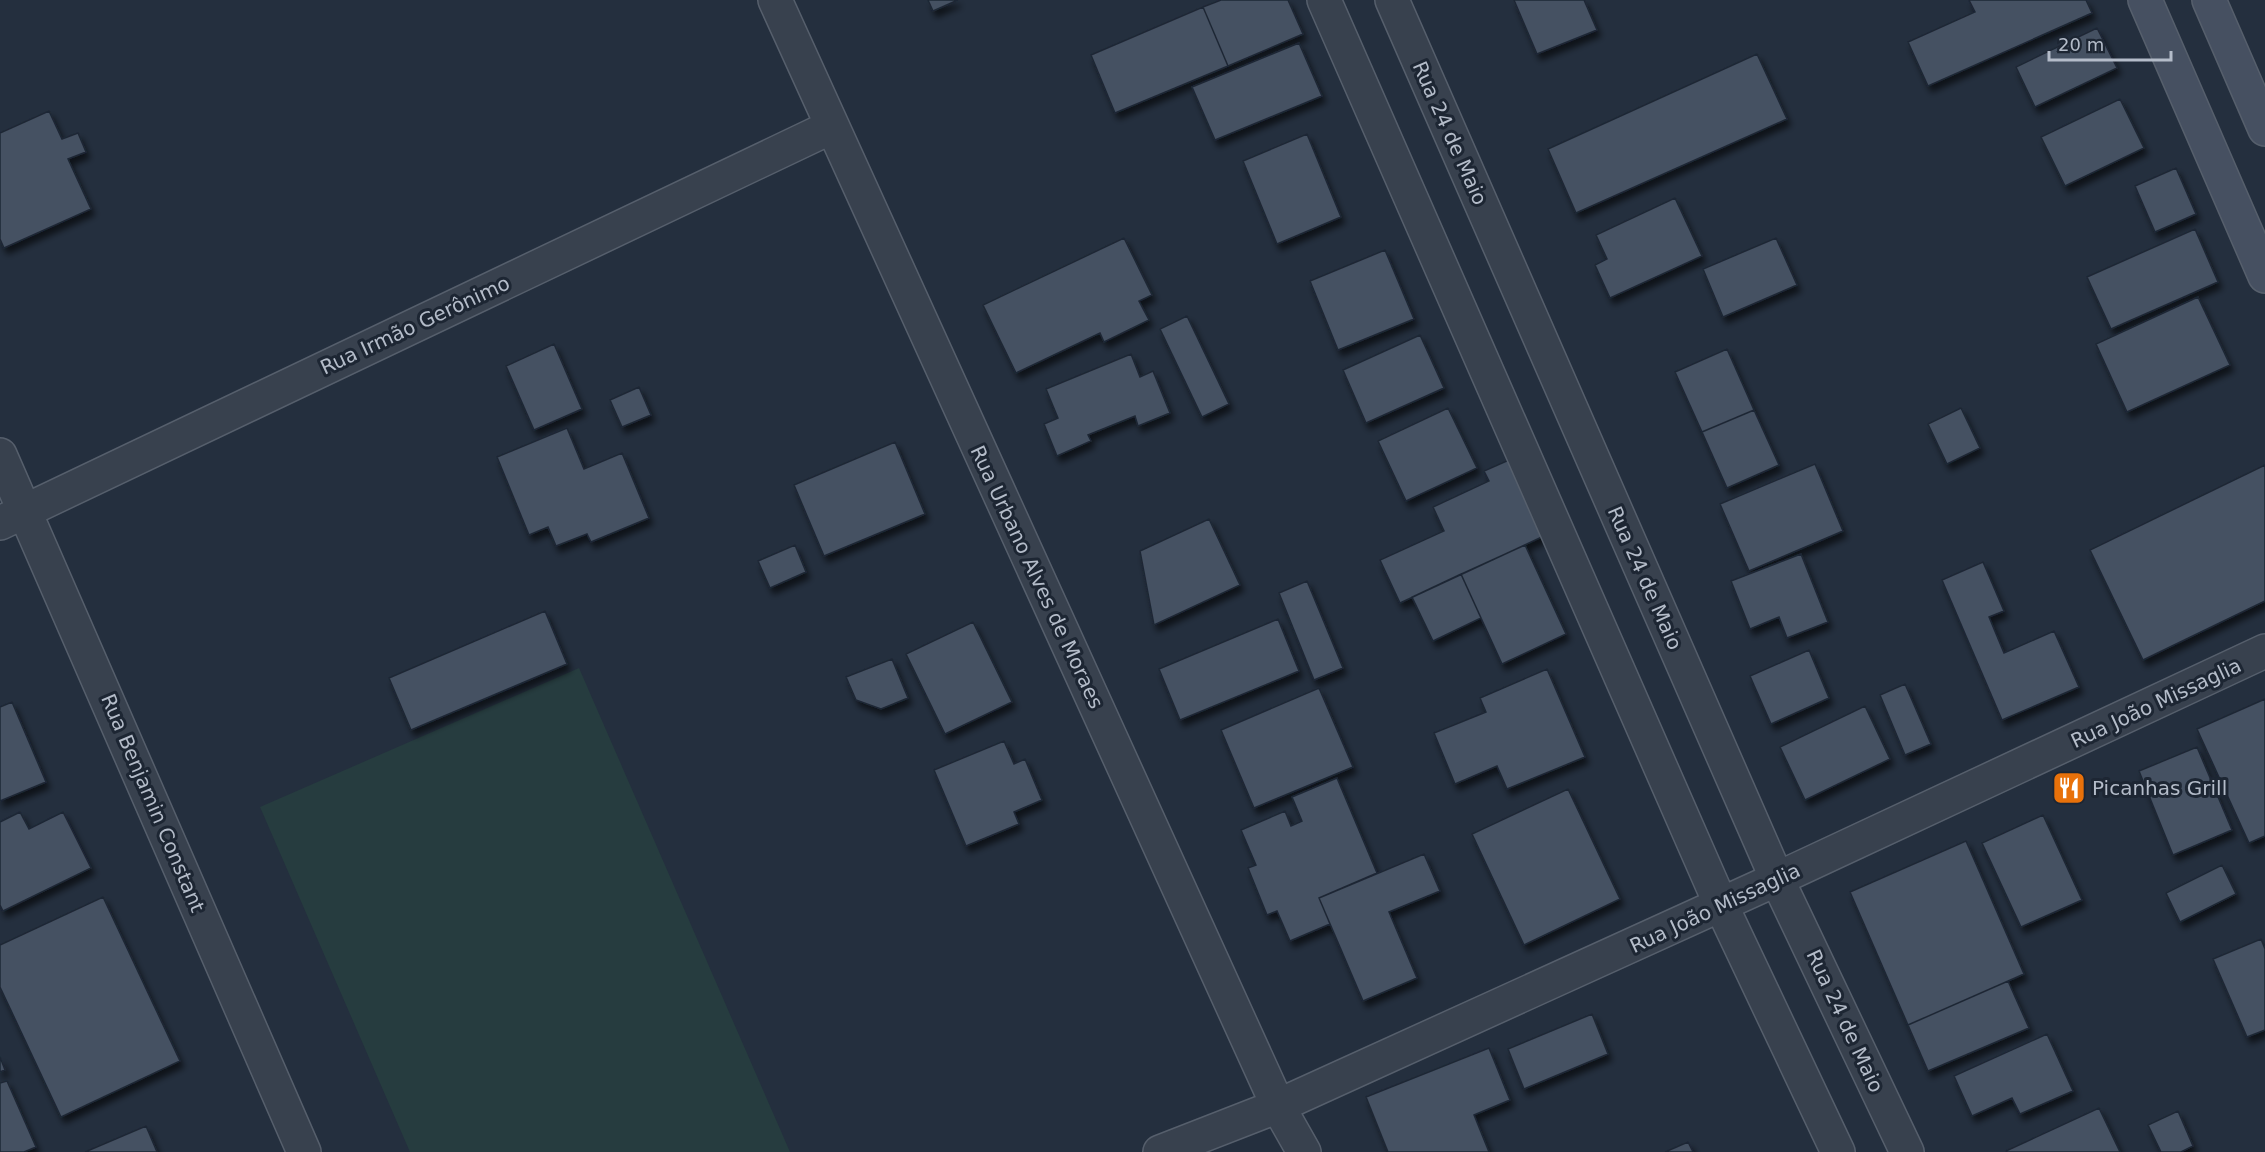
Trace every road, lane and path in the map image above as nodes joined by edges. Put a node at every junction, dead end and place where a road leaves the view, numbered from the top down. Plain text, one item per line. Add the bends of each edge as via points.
1 (775, 0) edge
2 (1324, 0) edge
3 (1392, 0) edge
4 (2145, 0) edge
5 (2209, 0) edge
6 (831, 128) junction
7 (2265, 129) edge
8 (2265, 276) edge
9 (0, 455) edge
10 (13, 516) edge
11 (2265, 651) edge
12 (1778, 879) junction
13 (1721, 905) junction
14 (1278, 1106) junction
15 (304, 1152) edge
16 (1160, 1152) edge
17 (1304, 1152) edge
18 (1838, 1152) edge
19 (1907, 1152) edge

1 - 6 street, Rua Urbano Alves de Moraes
2 - 13 street
3 - 12 street, Rua 24 de Maio
4 - 8 main road
5 - 7 main road
6 - 10 street, Rua Irmão Gerônimo
6 - 14 street, Rua Urbano Alves de Moraes
9 - 10 street, Rua Benjamin Constant
10 - 15 street, Rua Benjamin Constant
11 - 12 street, Rua João Missaglia
12 - 13 street, Rua João Missaglia
12 - 19 street, Rua 24 de Maio
13 - 14 street, Rua João Missaglia
13 - 18 street
14 - 16 street, Rua João Missaglia
14 - 17 street, Rua Urbano Alves de Moraes

